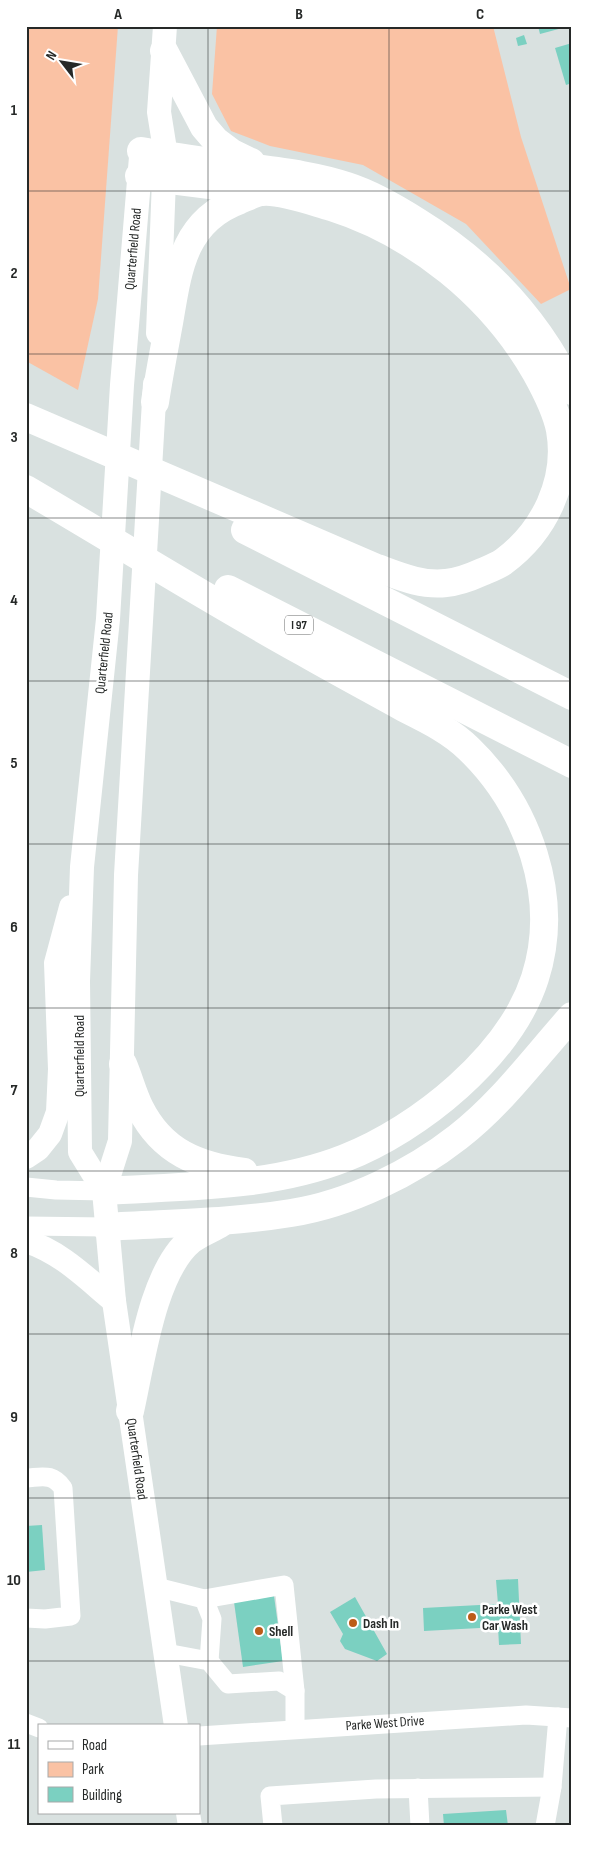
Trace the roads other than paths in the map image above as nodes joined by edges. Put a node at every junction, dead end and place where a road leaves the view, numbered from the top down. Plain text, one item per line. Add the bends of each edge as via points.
1 (164, 39) edge
2 (153, 166) junction
3 (265, 181) junction
4 (572, 391) edge
5 (155, 402) junction
6 (26, 418) edge
7 (26, 487) edge
8 (572, 696) edge
9 (572, 764) edge
10 (82, 867) junction
11 (572, 1016) edge
12 (123, 1064) junction
13 (26, 1157) edge
14 (285, 1177) junction
15 (26, 1187) edge
16 (104, 1191) junction
17 (227, 1220) junction
18 (26, 1226) edge
19 (106, 1227) junction
20 (26, 1241) edge
21 (114, 1301) junction
22 (130, 1411) junction
23 (26, 1478) edge
24 (156, 1587) junction
25 (204, 1599) junction
26 (26, 1618) edge
27 (166, 1653) junction
28 (208, 1661) junction
29 (296, 1691) junction
30 (565, 1717) edge
31 (26, 1723) edge
32 (176, 1724) edge
33 (38, 1728) edge
34 (295, 1729) junction
35 (200, 1736) edge
36 (552, 1787) junction
37 (418, 1788) junction
38 (273, 1826) edge
39 (420, 1826) edge
40 (545, 1826) edge

1 - 2 main road, Quarterfield Road
1 - 3 highway via 204,127 216,141
2 - 3 highway
2 - 5 main road, Quarterfield Road
2 - 10 main road, Quarterfield Road via 122,385 108,619
3 - 4 highway via 299,174 347,186 392,205 435,232 478,264 512,298 540,334
3 - 5 highway via 207,218 186,249 178,269
3 - 6 highway via 295,196 383,227 423,252 463,284 522,348 553,407 560,431 561,464 556,490 545,516 528,541 502,563 472,577 446,584 411,580
5 - 12 main road, Quarterfield Road via 126,875
6 - 8 highway
7 - 9 highway, I 97
7 - 14 highway via 301,652 468,747 495,778 516,810 531,845 541,884 545,919 541,949 535,978 524,1004 499,1044 441,1102 395,1134 345,1158
10 - 13 main road via 56,963 60,1069 58,1112 50,1134 38,1149
10 - 16 main road, Quarterfield Road via 78,981 80,1152
11 - 17 highway via 492,1108 458,1138 419,1163 342,1200 292,1213
12 - 14 highway via 140,1107 163,1140 179,1152 218,1168
12 - 16 main road, Quarterfield Road via 120,1141
14 - 16 highway
15 - 16 street
16 - 19 main road, Quarterfield Road
17 - 19 highway
17 - 22 highway via 191,1240 164,1278 155,1299
18 - 19 street
19 - 21 main road, Quarterfield Road
20 - 21 main road via 62,1257
21 - 22 main road, Quarterfield Road
22 - 24 main road, Quarterfield Road
23 - 26 street via 50,1477 63,1488 71,1616
24 - 25 street
24 - 27 main road, Quarterfield Road
25 - 28 street via 212,1619
25 - 29 street via 284,1585
27 - 28 street
27 - 32 main road, Quarterfield Road
28 - 29 street via 228,1684 279,1681
29 - 34 street
30 - 34 street, Parke West Drive via 526,1715
30 - 36 street
31 - 33 street
34 - 35 street, Parke West Drive
36 - 37 street
36 - 40 street
37 - 38 street via 270,1796
37 - 39 street

